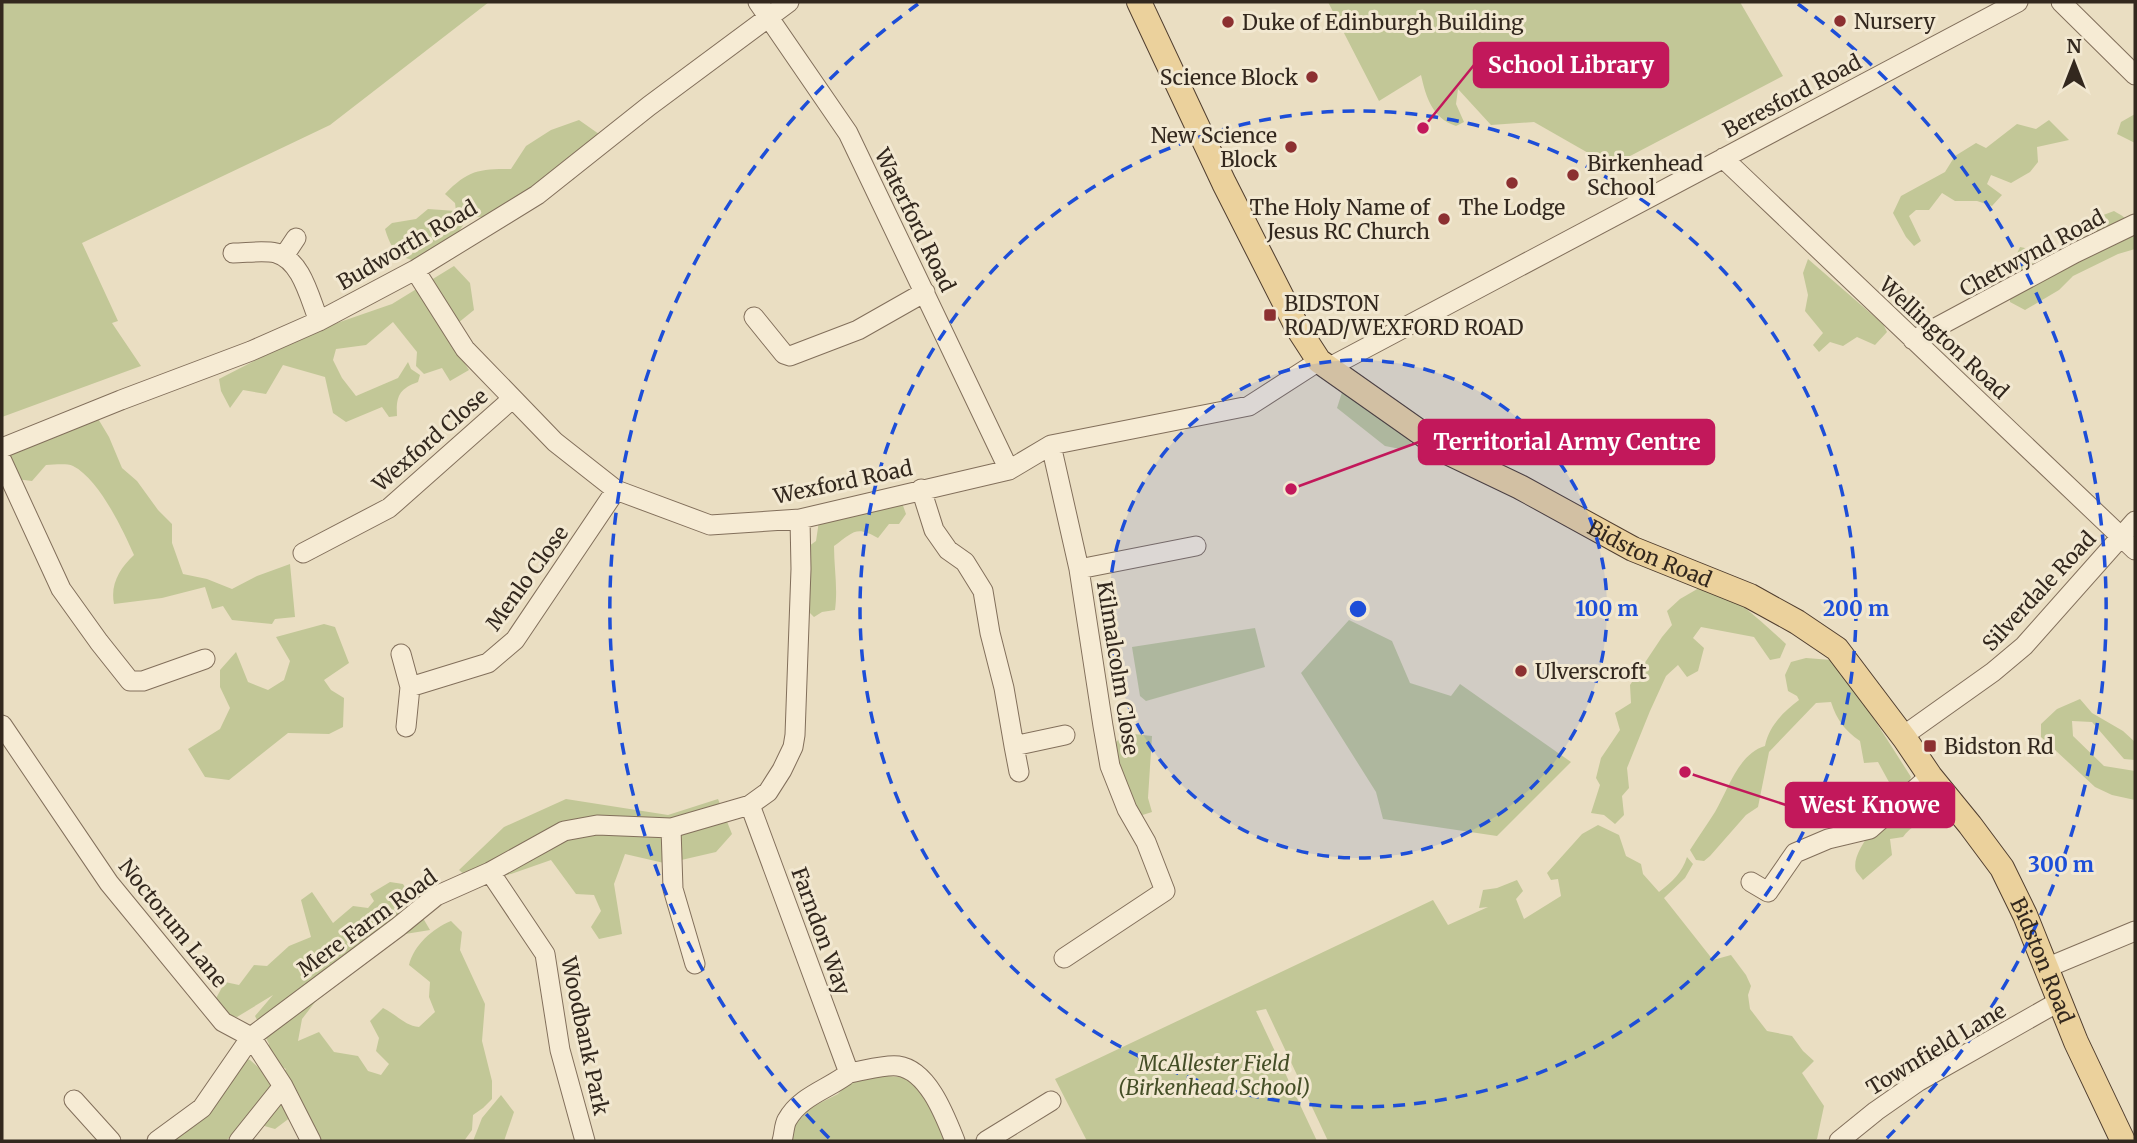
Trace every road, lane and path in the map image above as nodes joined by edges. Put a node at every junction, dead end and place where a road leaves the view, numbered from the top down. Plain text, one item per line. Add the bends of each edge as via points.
1 (789, 2) edge
2 (1139, 2) edge
3 (2018, 2) edge
4 (2061, 2) edge
5 (764, 9) edge
6 (2135, 75) edge
7 (1723, 159) junction
8 (2135, 224) edge
9 (296, 238) dead end
10 (233, 253) dead end
11 (284, 256) junction
12 (415, 270) junction
13 (925, 292) junction
14 (754, 317) dead end
15 (319, 321) junction
16 (1913, 340) junction
17 (1323, 365) junction
18 (512, 399) junction
19 (1051, 445) junction
20 (2, 448) edge
21 (2, 461) edge
22 (1009, 470) junction
23 (921, 489) junction
24 (616, 490) junction
25 (800, 519) junction
26 (2135, 521) edge
27 (2128, 543) edge
28 (1196, 546) dead end
29 (303, 553) dead end
30 (1079, 569) junction
31 (401, 654) dead end
32 (205, 659) dead end
33 (410, 687) junction
34 (2, 726) edge
35 (406, 727) dead end
36 (1065, 735) dead end
37 (1903, 736) junction
38 (1014, 746) junction
39 (1019, 772) dead end
40 (1930, 776) junction
41 (750, 805) junction
42 (671, 828) junction
43 (490, 872) junction
44 (1751, 882) dead end
45 (2135, 931) edge
46 (1064, 958) dead end
47 (695, 964) dead end
48 (2046, 968) junction
49 (2060, 1001) junction
50 (251, 1037) junction
51 (849, 1073) junction
52 (283, 1086) junction
53 (74, 1100) dead end
54 (1051, 1101) dead end
55 (111, 1141) edge
56 (158, 1141) edge
57 (239, 1141) edge
58 (312, 1141) edge
59 (585, 1141) edge
60 (782, 1141) edge
61 (955, 1141) edge
62 (986, 1141) edge
63 (1839, 1141) edge
64 (2123, 1141) edge

1 - 5 street, Budworth Road
2 - 17 main road, Bidston Road via 1224,183 1297,327
3 - 7 street, Beresford Road
4 - 6 street
5 - 12 street, Budworth Road via 537,195
5 - 13 street, Waterford Road via 848,133
7 - 16 street, Wellington Road
7 - 17 street, Beresford Road
8 - 16 street, Chetwynd Road
9 - 11 street
10 - 11 street
11 - 15 street via 300,274
12 - 15 street, Budworth Road
12 - 18 street, Wexford Road via 465,349
13 - 14 street via 858,330 790,356
13 - 22 street, Waterford Road
15 - 20 street, Budworth Road
16 - 27 street, Wellington Road
17 - 19 street, Wexford Road via 1249,406
17 - 37 main road, Bidston Road via 1451,454 1633,549 1750,596 1797,622 1837,649
18 - 24 street, Wexford Road via 555,442
18 - 29 street, Wexford Close via 389,508
19 - 22 street, Wexford Road
19 - 30 street, Kilmalcolm Close
21 - 32 street via 61,589 130,681 143,681
22 - 23 street, Wexford Road
23 - 25 street, Wexford Road
23 - 38 street via 934,530 948,550 965,562 983,591
24 - 25 street, Wexford Road via 710,525
24 - 33 street, Menlo Close via 515,640 488,663
25 - 41 street, Mere Farm Road via 793,747 768,792
26 - 27 street, Silverdale Road
27 - 37 street, Silverdale Road via 2024,646
28 - 30 street
30 - 46 street, Kilmalcolm Close via 1111,766 1165,891
31 - 33 street
33 - 35 street
34 - 50 street, Noctorum Lane via 110,883 223,1022
36 - 38 street
37 - 40 main road, Bidston Road
38 - 39 street
40 - 44 street via 1870,829 1795,853 1768,892
40 - 48 main road, Bidston Road via 2002,868
41 - 42 street, Mere Farm Road
41 - 51 street, Farndon Way
42 - 43 street, Mere Farm Road via 597,825 564,831
42 - 47 street via 673,890
43 - 50 street, Mere Farm Road via 436,896
43 - 59 street, Woodbank Park via 545,954 560,1050
45 - 48 street
48 - 49 main road, Bidston Road
49 - 63 street, Townfield Lane via 1919,1081
49 - 64 main road, Bidston Road
50 - 52 street, Noctorum Lane
50 - 56 street, Mere Farm Road via 202,1108
51 - 60 street via 804,1100 787,1120
51 - 61 street via 895,1065 908,1068 934,1095
52 - 57 street
52 - 58 street, Noctorum Lane
53 - 55 street
54 - 62 street

